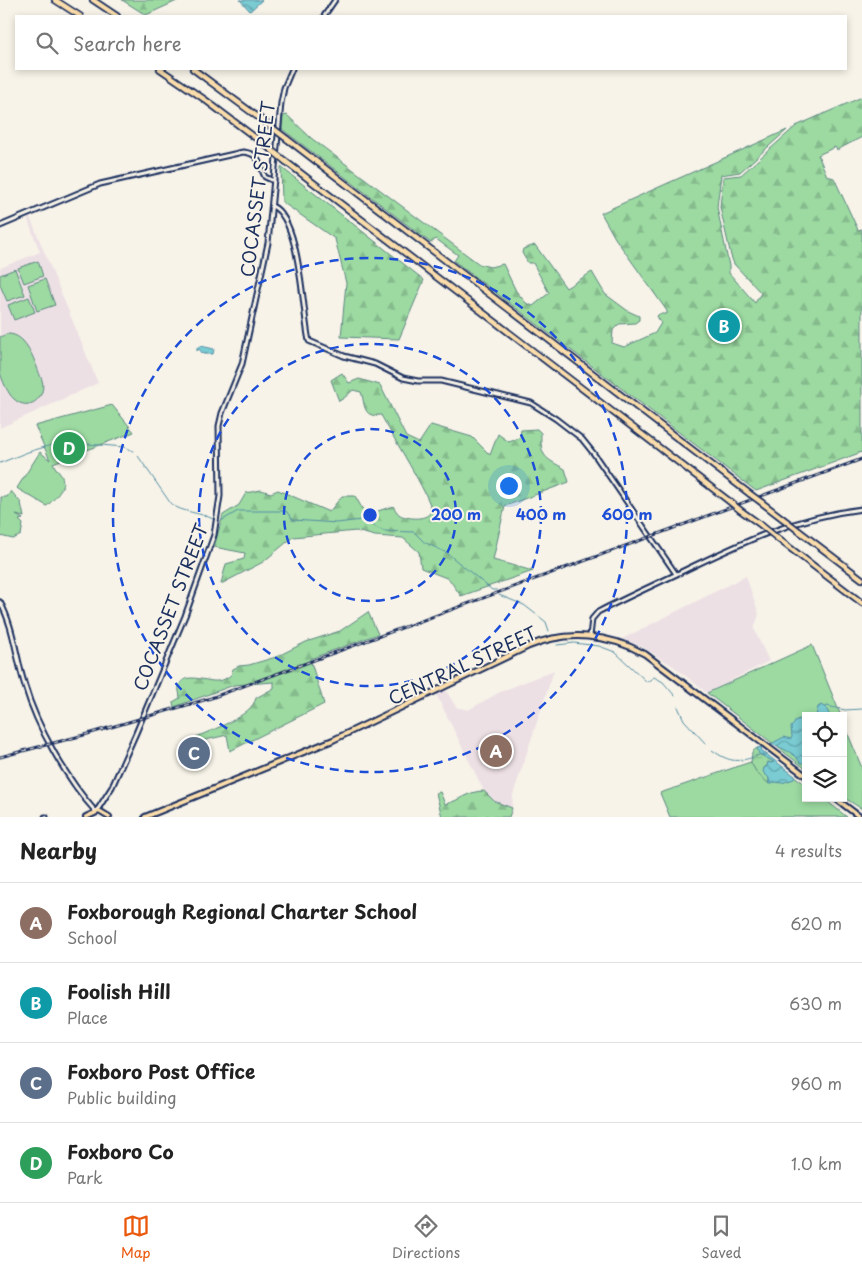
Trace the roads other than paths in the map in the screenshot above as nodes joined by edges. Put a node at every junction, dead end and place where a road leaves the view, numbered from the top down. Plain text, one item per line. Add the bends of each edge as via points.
1 (55, 0) edge
2 (93, 0) edge
3 (335, 0) edge
4 (78, 15) edge
5 (115, 15) edge
6 (325, 15) edge
7 (161, 70) edge
8 (194, 70) edge
9 (292, 70) edge
10 (275, 181) junction
11 (272, 206) junction
12 (0, 226) edge
13 (862, 509) edge
14 (676, 574) junction
15 (862, 579) edge
16 (0, 602) edge
17 (862, 603) edge
18 (590, 636) junction
19 (802, 773) edge
20 (840, 802) edge
21 (96, 812) junction
22 (861, 816) edge
23 (86, 817) edge
24 (109, 817) edge
25 (145, 817) edge

1 - 4 highway
2 - 5 highway
3 - 6 main road
7 - 17 highway, bridge via 212,105
8 - 15 highway, bridge
9 - 10 main road, COCASSET STREET via 281,100
10 - 11 main road, COCASSET STREET
10 - 12 main road via 265,177 256,156 250,152 238,153 100,184
11 - 14 main road via 281,212 292,235 310,341 344,356 375,364 403,378 441,381 521,400 545,411 582,439
11 - 21 main road, COCASSET STREET via 268,243 242,364 220,419 220,502 214,535 185,616 125,758
13 - 14 main road via 779,528
14 - 18 main road via 597,613 592,620
16 - 21 main road via 36,719 73,782
18 - 19 main road, CENTRAL STREET via 624,644 651,658
18 - 25 main road, CENTRAL STREET via 560,637 531,645 333,740
20 - 22 main road
21 - 23 main road
21 - 24 main road

